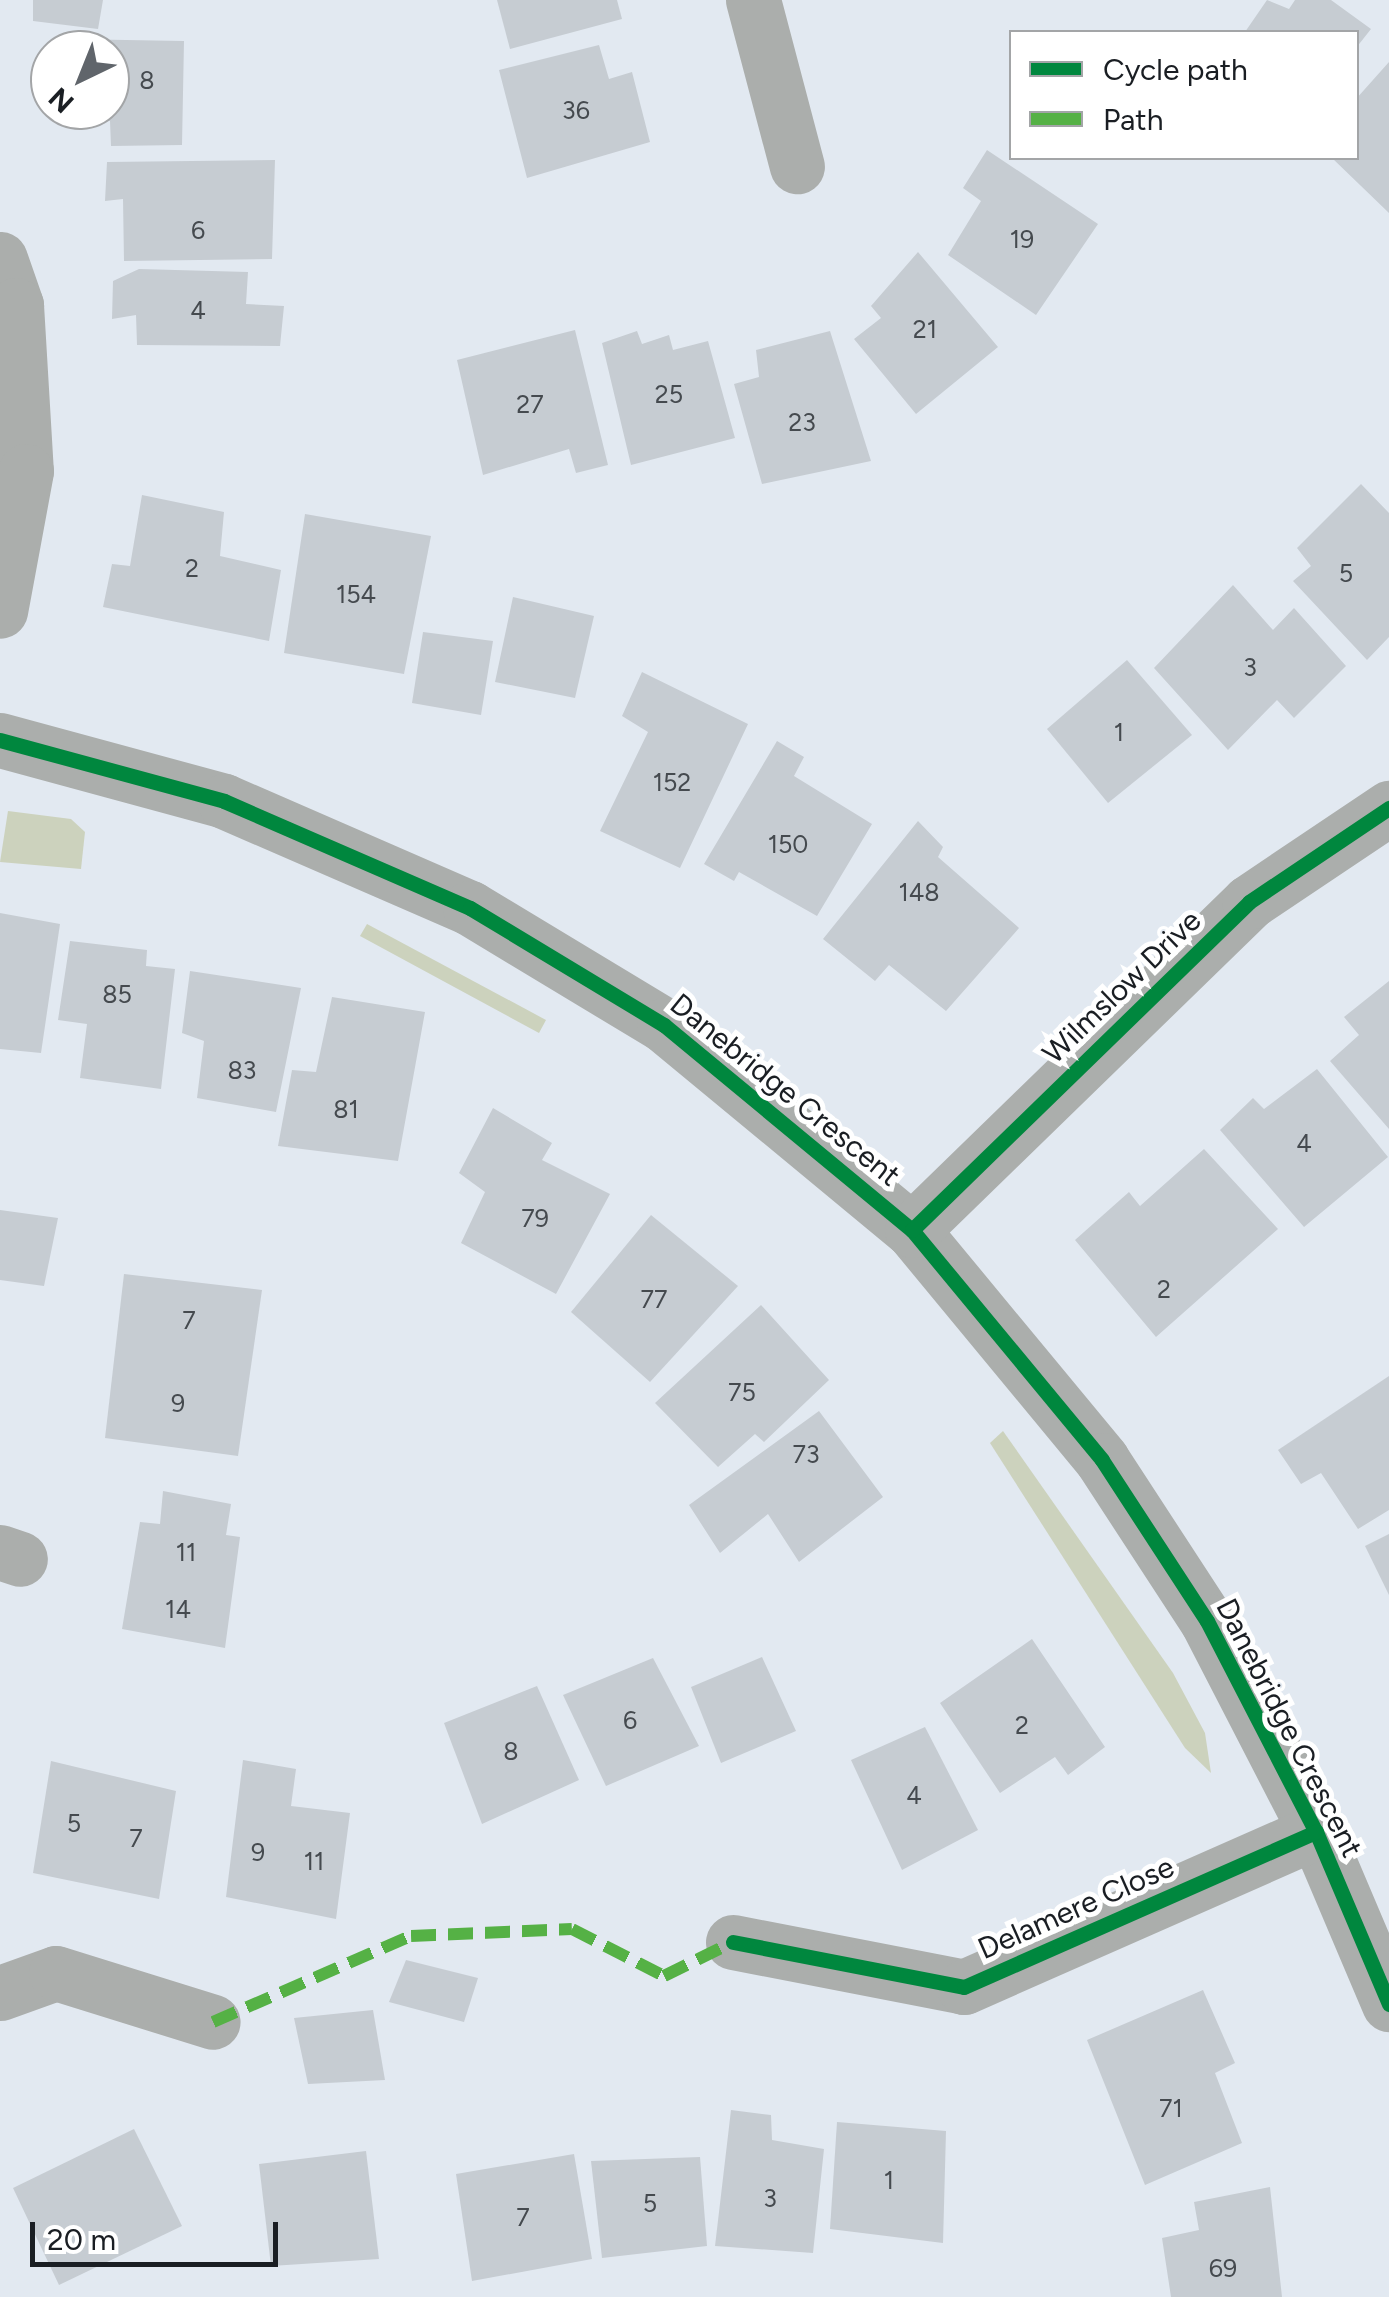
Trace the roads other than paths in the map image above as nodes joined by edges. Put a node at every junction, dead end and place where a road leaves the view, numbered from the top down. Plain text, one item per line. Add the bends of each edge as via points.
1 (753, 0) edge
2 (797, 166) dead end
3 (0, 259) edge
4 (0, 611) edge
5 (0, 740) edge
6 (1389, 808) edge
7 (912, 1230) junction
8 (1316, 1832) junction
9 (733, 1942) dead end
10 (1377, 1944) edge
11 (0, 1993) edge
12 (1389, 2004) edge
13 (213, 2022) dead end

1 - 2 street
3 - 4 street via 16,305 26,472
5 - 7 street, Danebridge Crescent via 224,801 470,908 664,1025
6 - 7 street, Wilmslow Drive via 1248,902
7 - 8 street, Danebridge Crescent via 1102,1460 1207,1622
8 - 9 street, Delamere Close via 964,1987
8 - 10 street, Danebridge Crescent
10 - 12 street, Danebridge Crescent
11 - 13 street via 56,1973

